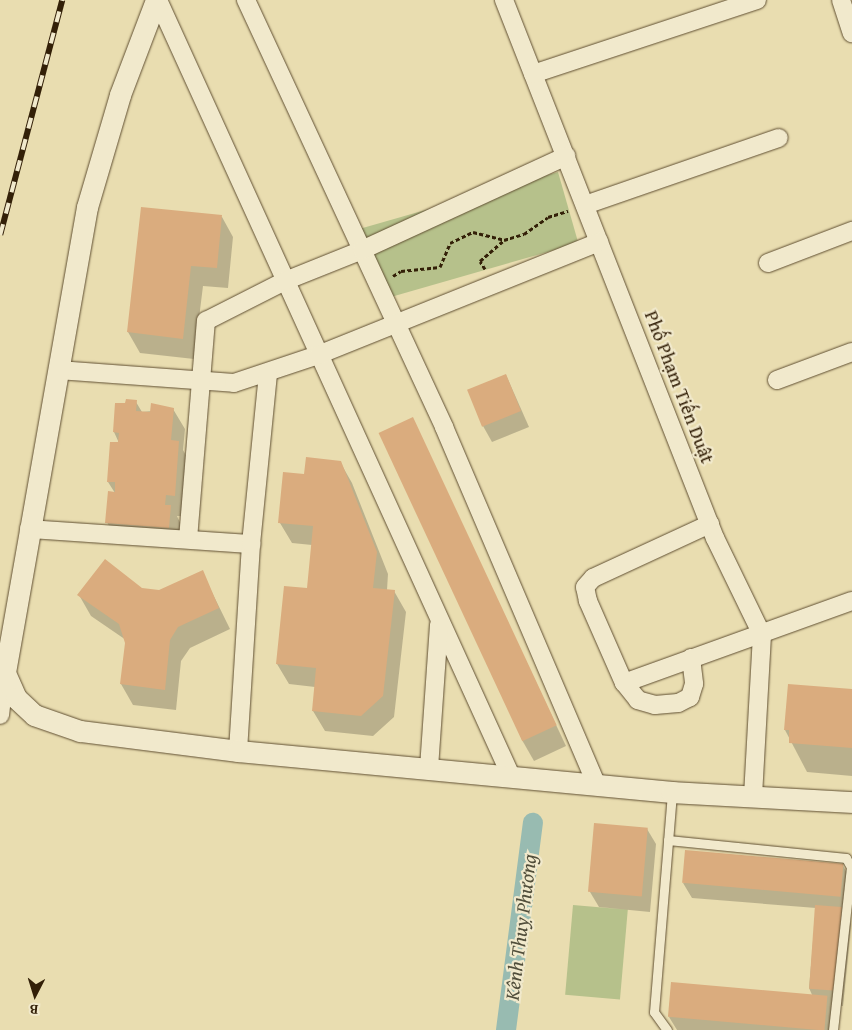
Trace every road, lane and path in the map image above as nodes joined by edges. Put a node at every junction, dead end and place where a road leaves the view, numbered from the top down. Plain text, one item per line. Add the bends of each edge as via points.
1 (157, 0) edge
2 (246, 0) edge
3 (504, 0) edge
4 (757, 0) edge
5 (841, 0) edge
6 (852, 33) edge
7 (533, 74) junction
8 (779, 138) dead end
9 (566, 156) junction
10 (585, 205) junction
11 (852, 231) edge
12 (504, 240) junction
13 (599, 242) junction
14 (362, 250) junction
15 (768, 263) dead end
16 (285, 281) junction
17 (494, 285) junction
18 (381, 290) junction
19 (395, 324) junction
20 (852, 352) edge
21 (318, 355) junction
22 (58, 370) junction
23 (268, 373) junction
24 (777, 380) dead end
25 (199, 382) junction
26 (710, 524) junction
27 (29, 529) junction
28 (188, 539) junction
29 (251, 544) junction
30 (852, 601) edge
31 (439, 620) junction
32 (762, 635) junction
33 (691, 658) junction
34 (5, 673) junction
35 (624, 683) junction
36 (0, 715) edge
37 (238, 751) junction
38 (430, 768) junction
39 (511, 776) junction
40 (596, 783) junction
41 (672, 792) junction
42 (753, 797) junction
43 (852, 802) edge
44 (668, 840) junction
45 (667, 1030) edge
46 (833, 1030) edge

1 - 16 street
1 - 22 street via 120,95 88,207
2 - 14 street
3 - 7 street, Phố Phạm Tiến Duật
4 - 7 street
5 - 6 street
7 - 9 street, Phố Phạm Tiến Duật
8 - 10 street
9 - 10 street, Phố Phạm Tiến Duật
9 - 14 street
10 - 12 path via 548,217 524,234
10 - 13 street, Phố Phạm Tiến Duật
11 - 15 street
12 - 17 path via 480,261
12 - 18 path via 473,232 450,243 440,266 401,271 384,280
13 - 17 street
13 - 26 street, Phố Phạm Tiến Duật
14 - 16 street
14 - 18 street
16 - 21 street
16 - 25 street via 206,321
17 - 19 street
18 - 19 street
19 - 21 street
19 - 40 street via 444,427
20 - 24 street
21 - 23 street
21 - 31 street
22 - 25 street
22 - 27 street
23 - 25 street via 234,383
23 - 29 street
25 - 28 street
26 - 32 street, Phố Phạm Tiến Duật
26 - 35 street via 593,578 586,586 588,601
27 - 28 street
27 - 34 street
28 - 29 street
29 - 37 street
30 - 32 street
31 - 38 street
31 - 39 street
32 - 33 street
32 - 42 street, Phố Phạm Tiến Duật
33 - 35 street
33 - 35 street via 694,684 690,697 678,703 655,705 638,700
34 - 36 street
34 - 37 street via 16,698 34,715 80,731
37 - 38 street
38 - 39 street
39 - 40 street
40 - 41 street
41 - 42 street
41 - 44 lane
42 - 43 street
44 - 45 lane via 654,1012
44 - 46 lane via 846,858 852,867

